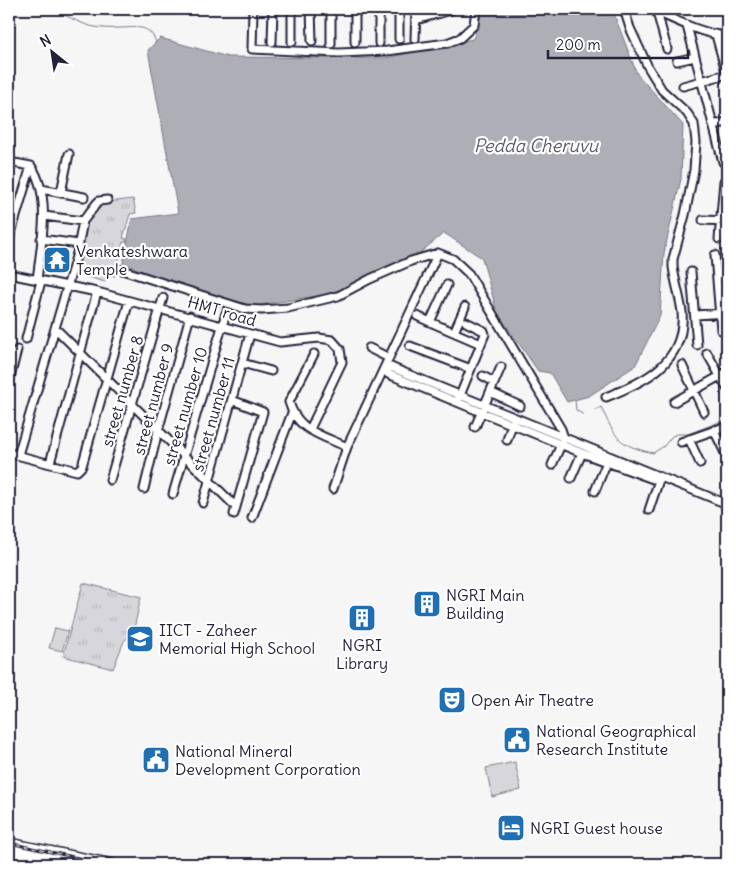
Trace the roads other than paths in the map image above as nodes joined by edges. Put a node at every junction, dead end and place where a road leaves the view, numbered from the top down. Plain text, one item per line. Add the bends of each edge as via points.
1 (253, 9) edge
2 (273, 9) edge
3 (292, 9) edge
4 (311, 9) edge
5 (331, 9) edge
6 (355, 9) edge
7 (379, 9) edge
8 (399, 9) edge
9 (416, 9) edge
10 (451, 9) edge
11 (476, 9) edge
12 (624, 9) edge
13 (654, 10) edge
14 (416, 20) junction
15 (687, 26) junction
16 (716, 35) junction
17 (727, 36) edge
18 (399, 39) dead end
19 (415, 39) dead end
20 (312, 41) dead end
21 (272, 42) dead end
22 (292, 42) dead end
23 (355, 42) dead end
24 (379, 43) dead end
25 (331, 44) dead end
26 (667, 49) dead end
27 (695, 57) junction
28 (677, 61) dead end
29 (727, 75) edge
30 (701, 81) junction
31 (683, 86) dead end
32 (727, 122) edge
33 (713, 124) junction
34 (69, 154) dead end
35 (727, 161) edge
36 (9, 162) edge
37 (31, 166) junction
38 (724, 181) dead end
39 (41, 189) junction
40 (62, 192) junction
41 (84, 197) dead end
42 (107, 200) dead end
43 (44, 216) junction
44 (703, 220) dead end
45 (724, 221) edge
46 (84, 222) junction
47 (41, 239) junction
48 (719, 239) dead end
49 (9, 240) edge
50 (79, 244) junction
51 (438, 253) junction
52 (715, 255) dead end
53 (119, 269) dead end
54 (691, 272) dead end
55 (9, 274) edge
56 (39, 280) junction
57 (68, 285) junction
58 (447, 285) dead end
59 (97, 292) junction
60 (163, 298) dead end
61 (130, 301) junction
62 (465, 308) dead end
63 (160, 309) junction
64 (226, 313) dead end
65 (723, 313) edge
66 (695, 315) junction
67 (190, 316) junction
68 (417, 316) dead end
69 (430, 322) junction
70 (466, 322) dead end
71 (223, 326) junction
72 (55, 328) junction
73 (721, 330) dead end
74 (454, 332) junction
75 (250, 334) junction
76 (26, 339) dead end
77 (481, 344) junction
78 (697, 345) dead end
79 (410, 346) dead end
80 (369, 348) dead end
81 (17, 350) dead end
82 (80, 352) junction
83 (707, 353) dead end
84 (314, 354) dead end
85 (390, 358) junction
86 (12, 359) edge
87 (242, 363) junction
88 (682, 365) dead end
89 (501, 367) dead end
90 (471, 369) junction
91 (271, 371) dead end
92 (724, 374) edge
93 (483, 376) dead end
94 (106, 380) junction
95 (412, 380) dead end
96 (9, 382) edge
97 (494, 382) junction
98 (727, 388) edge
99 (694, 391) junction
100 (490, 392) junction
101 (606, 397) dead end
102 (459, 399) junction
103 (232, 400) junction
104 (674, 402) dead end
105 (132, 405) junction
106 (520, 406) dead end
107 (482, 409) junction
108 (704, 412) dead end
109 (292, 413) junction
110 (513, 422) junction
111 (727, 426) edge
112 (475, 427) dead end
113 (310, 429) junction
114 (714, 430) junction
115 (158, 431) junction
116 (689, 439) junction
117 (507, 440) dead end
118 (563, 441) junction
119 (680, 442) dead end
120 (347, 446) junction
121 (9, 453) edge
122 (582, 453) junction
123 (18, 455) junction
124 (184, 456) junction
125 (727, 457) edge
126 (608, 460) junction
127 (50, 463) junction
128 (700, 463) dead end
129 (552, 465) dead end
130 (659, 477) junction
131 (571, 478) dead end
132 (110, 480) dead end
133 (209, 480) junction
134 (144, 489) dead end
135 (333, 489) dead end
136 (595, 491) dead end
137 (173, 494) dead end
138 (203, 503) dead end
139 (727, 504) edge
140 (235, 506) junction
141 (649, 510) dead end
142 (234, 514) dead end
143 (252, 518) dead end
144 (9, 843) edge
145 (9, 852) edge
146 (47, 862) edge
147 (68, 864) edge
148 (112, 864) edge

1 - 11 street via 252,49 339,53 447,43 460,38 474,25
2 - 21 street
3 - 22 street
4 - 20 street
5 - 25 street
6 - 23 street
7 - 24 street
8 - 18 street
9 - 14 street
10 - 14 street
12 - 101 street via 648,68 668,97 692,118 696,142 694,170 672,267 682,313 677,344 672,356 656,372
13 - 15 street
13 - 26 street
14 - 19 street
15 - 16 street
15 - 27 street
16 - 17 street
16 - 29 street
27 - 28 street
27 - 30 street
29 - 30 street
30 - 31 street
30 - 33 street
32 - 33 street
33 - 35 street via 723,162
34 - 40 street
36 - 37 street
37 - 39 street
37 - 49 street
38 - 45 street
39 - 40 street
39 - 43 street
40 - 41 street
42 - 46 street via 97,203
43 - 46 street
43 - 47 street
44 - 45 street
45 - 48 street
46 - 50 street
47 - 50 street
47 - 56 street
50 - 57 street
51 - 53 street via 411,261 338,296 288,308 262,310 245,309
51 - 85 street
51 - 118 street via 453,259 469,274 555,417
52 - 65 street
54 - 66 street
55 - 56 street, HMT road
56 - 57 street, HMT road
56 - 76 street
57 - 59 street, HMT road
57 - 72 street
58 - 69 street
59 - 61 street, HMT road
59 - 82 street
60 - 63 street, street number 8
61 - 63 street, HMT road
61 - 94 street
62 - 74 street
63 - 67 street, HMT road
63 - 105 street, street number 8
64 - 71 street, street number 10
65 - 66 street
65 - 73 street
66 - 78 street
67 - 71 street, HMT road
67 - 115 street, street number 9
68 - 69 street
69 - 74 street
70 - 77 street via 485,332
71 - 75 street, HMT road
71 - 124 street, street number 10
72 - 82 street
72 - 123 street
74 - 77 street
75 - 87 street, street number 11
75 - 113 street, HMT road via 280,342 332,340 340,349 342,362
77 - 90 street
79 - 90 street
80 - 85 street
81 - 86 street
82 - 94 street
82 - 127 street
83 - 92 street
84 - 109 street via 289,402
85 - 120 street
86 - 96 street
87 - 91 street
87 - 103 street, street number 11
88 - 99 street
89 - 97 street
90 - 102 street
92 - 98 street
92 - 99 street
93 - 97 street
94 - 105 street
94 - 127 street via 82,466 78,471
95 - 102 street
97 - 100 street
99 - 104 street
99 - 108 street
100 - 106 street
100 - 107 street
102 - 107 street
103 - 133 street, street number 11
103 - 140 street via 263,412
105 - 115 street
105 - 132 street, street number 8
107 - 110 street
107 - 112 street
109 - 113 street via 304,428
109 - 143 street
110 - 117 street
110 - 118 street
111 - 114 street
113 - 120 street
114 - 116 street
114 - 125 street
115 - 124 street
115 - 134 street, street number 9
116 - 119 street
116 - 128 street
118 - 122 street
118 - 126 street
118 - 129 street
120 - 135 street
121 - 123 street
122 - 126 street
122 - 131 street
123 - 127 street
124 - 133 street
124 - 137 street, street number 10
126 - 130 street via 654,479
126 - 136 street
130 - 139 street
130 - 141 street
133 - 138 street, street number 11
133 - 140 street
140 - 142 street
144 - 148 main road
145 - 146 main road
146 - 147 main road

